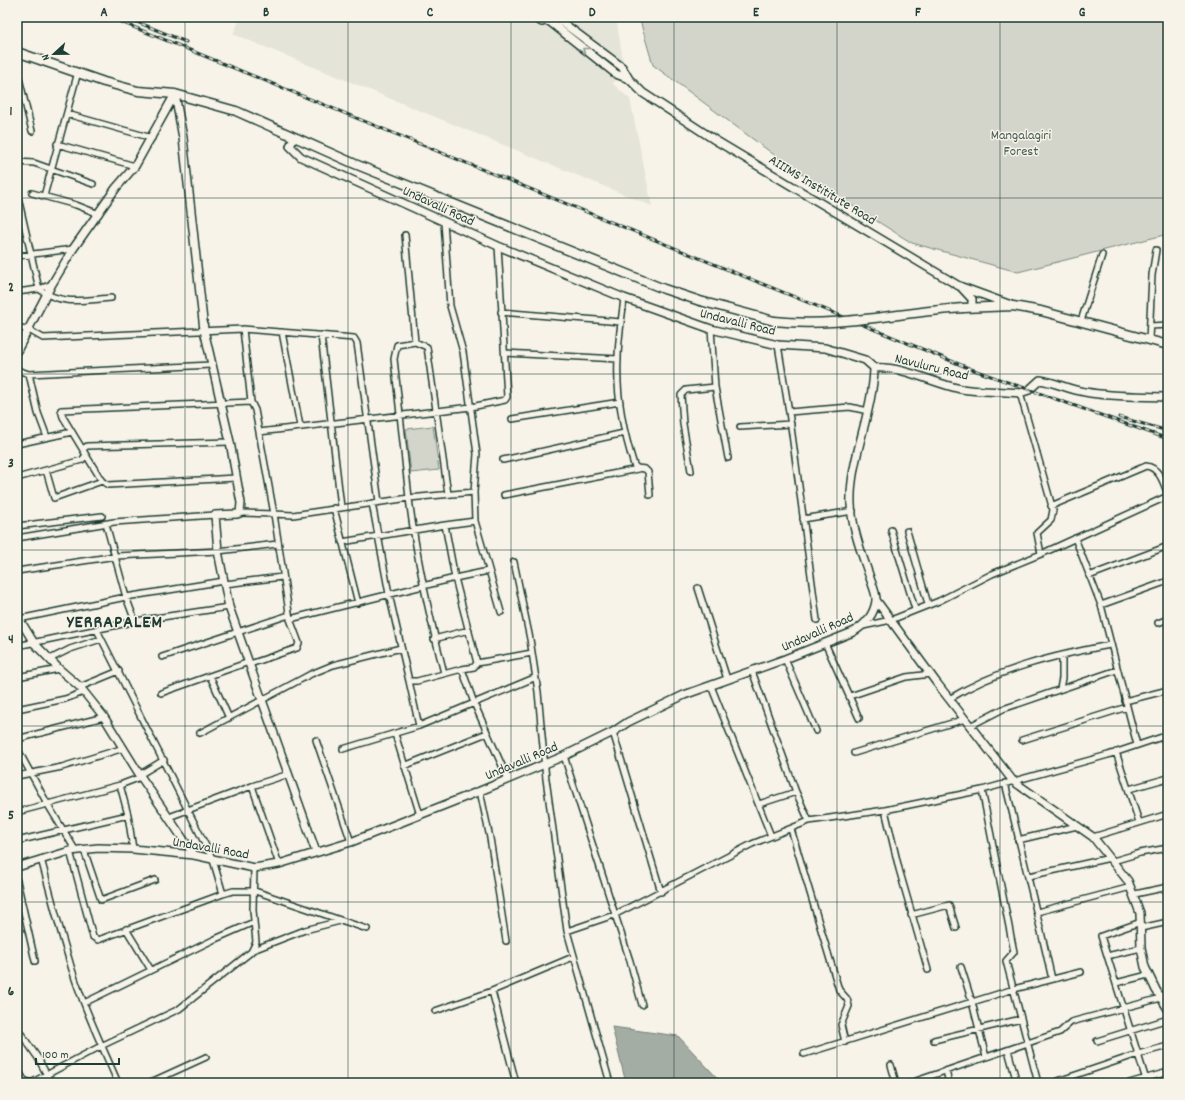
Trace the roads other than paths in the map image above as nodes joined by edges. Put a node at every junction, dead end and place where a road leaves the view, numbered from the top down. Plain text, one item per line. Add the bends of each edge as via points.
1 (534, 17) edge
2 (552, 18) edge
3 (17, 52) edge
4 (17, 70) edge
5 (78, 72) junction
6 (175, 94) junction
7 (66, 114) junction
8 (32, 131) dead end
9 (152, 138) junction
10 (294, 138) junction
11 (57, 144) junction
12 (17, 162) edge
13 (135, 166) junction
14 (51, 170) junction
15 (93, 184) dead end
16 (17, 193) edge
17 (32, 193) dead end
18 (44, 196) junction
19 (18, 200) edge
20 (99, 214) junction
21 (444, 222) junction
22 (405, 235) dead end
23 (498, 246) junction
24 (73, 249) junction
25 (1156, 250) dead end
26 (31, 254) junction
27 (1102, 255) dead end
28 (17, 256) edge
29 (52, 284) junction
30 (960, 286) junction
31 (39, 289) junction
32 (17, 292) edge
33 (47, 294) junction
34 (111, 298) dead end
35 (624, 298) junction
36 (1013, 306) junction
37 (966, 307) junction
38 (501, 312) junction
39 (1081, 321) junction
40 (621, 322) junction
41 (1168, 325) edge
42 (1150, 326) junction
43 (17, 327) edge
44 (243, 329) junction
45 (711, 329) junction
46 (29, 330) junction
47 (204, 330) junction
48 (282, 332) junction
49 (322, 335) junction
50 (1149, 340) junction
51 (415, 342) junction
52 (778, 345) junction
53 (1168, 345) edge
54 (17, 351) edge
55 (505, 353) junction
56 (618, 359) junction
57 (211, 365) junction
58 (874, 368) junction
59 (17, 370) edge
60 (29, 374) junction
61 (715, 387) junction
62 (1020, 393) junction
63 (1168, 397) edge
64 (221, 402) junction
65 (251, 402) junction
66 (620, 402) junction
67 (471, 407) junction
68 (435, 410) junction
69 (868, 411) junction
70 (789, 412) junction
71 (401, 414) junction
72 (512, 419) dead end
73 (368, 420) junction
74 (332, 423) junction
75 (791, 424) junction
76 (300, 426) junction
77 (740, 427) dead end
78 (72, 432) junction
79 (259, 432) junction
80 (624, 433) junction
81 (47, 437) junction
82 (230, 442) junction
83 (17, 444) edge
84 (83, 449) junction
85 (86, 455) junction
86 (728, 458) dead end
87 (503, 460) dead end
88 (638, 469) junction
89 (46, 470) junction
90 (691, 471) dead end
91 (17, 478) edge
92 (236, 478) junction
93 (102, 481) junction
94 (474, 492) junction
95 (448, 494) junction
96 (504, 495) dead end
97 (650, 495) dead end
98 (1168, 495) edge
99 (410, 498) junction
100 (379, 502) junction
101 (372, 503) junction
102 (1051, 506) junction
103 (341, 507) junction
104 (334, 508) junction
105 (853, 511) junction
106 (240, 513) junction
107 (274, 514) junction
108 (215, 515) junction
109 (102, 516) dead end
110 (803, 518) junction
111 (475, 521) junction
112 (106, 524) junction
113 (445, 525) junction
114 (17, 526) edge
115 (891, 530) dead end
116 (907, 531) dead end
117 (413, 532) junction
118 (378, 536) junction
119 (17, 538) edge
120 (1075, 538) junction
121 (342, 542) junction
122 (278, 544) junction
123 (1168, 546) edge
124 (218, 551) junction
125 (1041, 554) junction
126 (116, 556) junction
127 (514, 562) dead end
128 (17, 571) edge
129 (488, 571) junction
130 (1089, 576) junction
131 (282, 577) junction
132 (455, 578) junction
133 (1168, 581) edge
134 (224, 583) junction
135 (423, 585) junction
136 (698, 588) dead end
137 (389, 594) junction
138 (126, 597) junction
139 (876, 600) junction
140 (358, 603) junction
141 (928, 604) junction
142 (1101, 605) junction
143 (229, 607) junction
144 (915, 609) junction
145 (501, 612) dead end
146 (18, 617) edge
147 (289, 617) junction
148 (1168, 619) edge
149 (817, 620) dead end
150 (891, 620) junction
151 (135, 621) junction
152 (1158, 623) dead end
153 (863, 626) junction
154 (97, 630) junction
155 (469, 630) junction
156 (238, 631) junction
157 (101, 639) junction
158 (434, 639) junction
159 (34, 643) junction
160 (825, 643) junction
161 (17, 646) edge
162 (1110, 646) junction
163 (402, 648) junction
164 (532, 653) junction
165 (1062, 655) junction
166 (162, 657) dead end
167 (50, 659) junction
168 (785, 659) junction
169 (249, 663) junction
170 (477, 663) junction
171 (59, 669) junction
172 (462, 669) junction
173 (752, 670) junction
174 (1117, 670) junction
175 (119, 671) junction
176 (444, 673) junction
177 (931, 674) junction
178 (210, 676) junction
179 (17, 677) edge
180 (534, 678) junction
181 (727, 680) junction
182 (409, 681) junction
183 (711, 686) junction
184 (1060, 689) junction
185 (82, 690) junction
186 (1168, 690) edge
187 (161, 693) dead end
188 (850, 696) junction
189 (262, 699) junction
190 (949, 699) junction
191 (1125, 702) junction
192 (474, 703) junction
193 (1127, 707) junction
194 (17, 708) edge
195 (104, 717) junction
196 (229, 718) junction
197 (859, 718) dead end
198 (965, 719) junction
199 (419, 726) junction
200 (970, 726) junction
201 (816, 731) dead end
202 (613, 732) junction
203 (200, 733) dead end
204 (487, 733) junction
205 (395, 734) junction
206 (1168, 735) edge
207 (17, 739) edge
208 (316, 740) dead end
209 (1022, 740) dead end
210 (1137, 745) junction
211 (17, 748) edge
212 (124, 748) junction
213 (343, 749) dead end
214 (1116, 752) junction
215 (854, 754) dead end
216 (564, 756) junction
217 (164, 760) junction
218 (545, 764) junction
219 (404, 766) junction
220 (31, 773) junction
221 (289, 774) junction
222 (17, 776) edge
223 (140, 776) junction
224 (1168, 778) edge
225 (508, 779) junction
226 (1013, 781) junction
227 (1005, 783) junction
228 (120, 785) junction
229 (252, 786) junction
230 (982, 790) junction
231 (1129, 790) junction
232 (480, 791) junction
233 (796, 792) junction
234 (759, 804) junction
235 (48, 805) junction
236 (188, 810) junction
237 (885, 810) junction
238 (17, 812) edge
239 (420, 814) junction
240 (1168, 814) edge
241 (128, 815) junction
242 (169, 817) junction
243 (809, 821) junction
244 (1139, 822) junction
245 (1076, 826) junction
246 (791, 828) junction
247 (64, 831) junction
248 (771, 836) junction
249 (1093, 837) junction
250 (1018, 840) junction
251 (17, 841) edge
252 (351, 842) junction
253 (1168, 848) edge
254 (133, 849) junction
255 (77, 851) junction
256 (316, 852) junction
257 (194, 855) junction
258 (41, 859) junction
259 (1112, 859) junction
260 (213, 860) junction
261 (279, 864) junction
262 (17, 867) edge
263 (254, 868) junction
264 (1029, 876) junction
265 (155, 880) dead end
266 (17, 881) edge
267 (1168, 887) edge
268 (254, 891) junction
269 (1133, 891) junction
270 (661, 892) junction
271 (223, 894) junction
272 (1037, 912) junction
273 (614, 915) junction
274 (911, 915) junction
275 (341, 920) junction
276 (254, 922) junction
277 (1168, 922) edge
278 (1141, 925) junction
279 (956, 928) dead end
280 (126, 929) junction
281 (367, 929) dead end
282 (567, 931) junction
283 (506, 941) dead end
284 (1141, 948) junction
285 (253, 950) junction
286 (1107, 956) junction
287 (573, 957) junction
288 (35, 960) dead end
289 (961, 967) dead end
290 (151, 970) junction
291 (928, 970) dead end
292 (1081, 972) dead end
293 (1148, 975) junction
294 (1052, 979) junction
295 (1116, 983) junction
296 (1014, 989) junction
297 (492, 991) junction
298 (1161, 998) junction
299 (972, 1002) junction
300 (84, 1003) junction
301 (642, 1006) dead end
302 (1123, 1008) junction
303 (1168, 1008) edge
304 (435, 1011) dead end
305 (1021, 1019) junction
306 (1168, 1019) edge
307 (17, 1028) edge
308 (979, 1029) junction
309 (1131, 1031) junction
310 (934, 1040) dead end
311 (1097, 1041) dead end
312 (845, 1042) junction
313 (1027, 1043) junction
314 (101, 1046) junction
315 (1168, 1046) edge
316 (1008, 1050) junction
317 (804, 1054) dead end
318 (1138, 1054) junction
319 (206, 1057) dead end
320 (986, 1057) junction
321 (891, 1064) dead end
322 (17, 1068) edge
323 (946, 1071) junction
324 (1168, 1072) edge
325 (47, 1074) junction
326 (24, 1080) junction
327 (1147, 1081) edge
328 (18, 1083) edge
329 (51, 1083) edge
330 (118, 1083) edge
331 (149, 1083) edge
332 (516, 1083) edge
333 (610, 1083) edge
334 (896, 1083) edge
335 (910, 1083) edge
336 (949, 1083) edge
337 (1017, 1083) edge
338 (1038, 1083) edge
339 (1052, 1083) edge
340 (1129, 1083) edge

1 - 2 street, AIIIMS Instititute Road via 542,22
2 - 30 street, AIIIMS Instititute Road via 622,67 629,79 643,93 715,140
3 - 5 main road
4 - 8 street
5 - 6 main road via 138,91
5 - 7 street
6 - 9 street
6 - 10 main road via 236,111
6 - 47 street via 183,138
7 - 9 street
7 - 11 street
9 - 13 street
10 - 21 street, Undavalli Road via 290,146 301,157
10 - 37 main road, bridge via 664,289 774,321 796,324 821,323
11 - 13 street
11 - 14 street
12 - 14 street via 34,163
13 - 20 street
14 - 15 street
14 - 18 street
16 - 19 street
17 - 18 street
18 - 20 street via 76,204
19 - 26 street
20 - 24 street
21 - 23 street, Undavalli Road
21 - 67 street via 450,306 463,352
22 - 51 street
23 - 35 street, Undavalli Road
23 - 38 street
24 - 26 street
24 - 29 street
25 - 42 street via 1152,275
26 - 28 street
26 - 31 street
27 - 39 street
29 - 31 street
29 - 33 street
30 - 36 street, AIIIMS Instititute Road
30 - 37 street via 972,299 972,305
31 - 32 street
31 - 33 street
33 - 34 street via 61,300 74,301
33 - 46 street
35 - 40 street
35 - 45 street, Undavalli Road
36 - 37 main road
36 - 39 main road
38 - 40 street
38 - 55 street
39 - 50 main road
40 - 56 street
41 - 42 street
42 - 50 street
43 - 46 street
44 - 47 street
44 - 48 street
44 - 65 street
45 - 52 street, Undavalli Road
45 - 61 street
46 - 47 street via 43,338
46 - 54 street
47 - 57 street
48 - 49 street
48 - 76 street
49 - 73 street via 356,340
49 - 74 street
50 - 53 main road
51 - 68 street via 427,347
51 - 71 street via 397,345 394,359
52 - 58 street, Undavalli Road via 825,348 864,360
52 - 70 street
55 - 56 street
55 - 67 street via 506,399
56 - 66 street
57 - 60 street
57 - 64 street
58 - 62 street, Navuluru Road via 891,369 962,389
58 - 69 street via 874,387
59 - 60 street
60 - 81 street
61 - 86 street
61 - 90 street via 686,390 681,394
62 - 63 street via 1040,380 1107,396
62 - 102 street
64 - 65 street
64 - 78 street via 61,410
64 - 82 street
65 - 79 street
66 - 72 street
66 - 80 street
67 - 68 street
67 - 94 street via 477,454
68 - 71 street
68 - 95 street
69 - 70 street via 850,408
69 - 105 street via 853,480
70 - 75 street
71 - 73 street
71 - 99 street
73 - 74 street
73 - 100 street
74 - 76 street
74 - 103 street
75 - 77 street
75 - 110 street
76 - 79 street
78 - 81 street
78 - 84 street
79 - 107 street
80 - 87 street
80 - 88 street via 634,465
81 - 83 street
82 - 84 street via 87,446
82 - 92 street
84 - 85 street
85 - 89 street via 82,460
85 - 93 street
88 - 96 street
88 - 97 street via 645,469 648,472
89 - 91 street
89 - 93 street via 54,498
92 - 93 street via 108,485
92 - 106 street via 241,503
94 - 95 street
94 - 111 street
95 - 99 street
98 - 102 street via 1154,468 1146,466
98 - 120 street
99 - 100 street
99 - 117 street
100 - 101 street
101 - 103 street
101 - 118 street
102 - 125 street via 1051,520 1037,533
103 - 104 street
104 - 107 street via 293,515
104 - 121 street
105 - 110 street
105 - 139 street via 856,532
106 - 107 street
106 - 108 street
107 - 122 street
108 - 112 street
108 - 124 street
109 - 114 street
110 - 149 street
111 - 113 street
111 - 129 street
112 - 119 street
112 - 126 street
113 - 117 street
113 - 132 street
115 - 144 street
116 - 141 street
117 - 118 street
117 - 135 street
118 - 121 street
118 - 137 street
120 - 125 street
120 - 130 street
121 - 140 street
122 - 124 street
122 - 131 street
123 - 130 street
124 - 126 street
124 - 134 street
125 - 141 street
126 - 128 street
126 - 138 street
127 - 164 street
129 - 132 street
129 - 145 street
130 - 142 street
131 - 134 street
131 - 147 street
132 - 135 street
132 - 155 street
133 - 142 street
134 - 138 street
134 - 143 street
135 - 137 street
135 - 158 street
136 - 181 street
137 - 140 street
137 - 163 street
138 - 146 street
138 - 151 street
139 - 150 street
139 - 153 street, Undavalli Road via 870,617
140 - 147 street
141 - 144 street
142 - 162 street
143 - 151 street
143 - 156 street
144 - 150 street
146 - 159 street
147 - 156 street
147 - 169 street via 299,643 298,647
148 - 152 street
150 - 153 street
150 - 177 street
151 - 154 street
153 - 160 street, Undavalli Road
154 - 157 street
154 - 159 street
155 - 158 street
155 - 170 street
156 - 166 street
156 - 169 street
157 - 167 street
157 - 175 street
158 - 176 street
159 - 161 street
159 - 167 street
160 - 168 street, Undavalli Road
160 - 188 street
162 - 165 street
162 - 174 street
163 - 182 street
163 - 189 street via 333,665
164 - 170 street
164 - 180 street
165 - 184 street
165 - 190 street via 984,680
167 - 171 street
168 - 173 street, Undavalli Road
168 - 201 street
169 - 178 street
169 - 189 street
170 - 172 street via 474,667
171 - 179 street
171 - 185 street
172 - 176 street
172 - 192 street
173 - 181 street, Undavalli Road
173 - 233 street
174 - 184 street
174 - 191 street
175 - 185 street
175 - 217 street
176 - 182 street
177 - 188 street via 906,677
177 - 190 street
178 - 187 street
178 - 196 street
180 - 192 street
180 - 218 street via 538,692
181 - 183 street, Undavalli Road
182 - 199 street
183 - 202 street, Undavalli Road via 656,708
183 - 234 street
184 - 200 street via 1003,709
185 - 194 street via 65,699
185 - 195 street
186 - 191 street
188 - 197 street
189 - 196 street
189 - 221 street
190 - 198 street
191 - 193 street
192 - 199 street
192 - 204 street
193 - 209 street
193 - 210 street
195 - 207 street
195 - 212 street
196 - 203 street
198 - 200 street
198 - 215 street
199 - 205 street
200 - 226 street
202 - 216 street, Undavalli Road
202 - 270 street
204 - 219 street
204 - 225 street
205 - 213 street
205 - 219 street
206 - 210 street
208 - 252 street
210 - 214 street
211 - 220 street
212 - 220 street via 62,767
212 - 223 street
214 - 226 street
214 - 231 street
216 - 218 street, Undavalli Road
216 - 273 street
217 - 223 street
217 - 236 street
218 - 225 street, Undavalli Road
218 - 282 street
219 - 239 street
220 - 222 street
220 - 235 street
221 - 229 street
221 - 256 street
223 - 228 street
223 - 242 street
224 - 231 street
225 - 232 street, Undavalli Road
226 - 227 street
226 - 245 street
227 - 230 street
227 - 250 street
228 - 235 street
228 - 241 street
229 - 236 street
229 - 261 street
230 - 237 street
230 - 296 street via 1010,926 1014,952 1006,961
231 - 244 street
232 - 239 street, Undavalli Road
232 - 283 street
233 - 234 street
233 - 243 street
234 - 248 street
235 - 238 street
235 - 247 street
236 - 242 street
236 - 260 street
237 - 243 street
237 - 274 street
239 - 252 street, Undavalli Road
240 - 244 street
241 - 247 street
241 - 254 street
242 - 257 street
243 - 246 street
244 - 249 street
245 - 249 street
245 - 250 street
246 - 248 street
246 - 312 street via 839,990 847,999 849,1006 841,1025
247 - 251 street
247 - 255 street
248 - 270 street
249 - 259 street
250 - 264 street
252 - 256 street, Undavalli Road
253 - 259 street
254 - 255 street, Undavalli Road via 98,848
254 - 257 street, Undavalli Road
255 - 258 street, Undavalli Road
255 - 265 street via 101,900
255 - 280 street via 94,938 98,940
256 - 261 street, Undavalli Road
257 - 260 street, Undavalli Road
258 - 262 street, Undavalli Road
258 - 300 street
259 - 264 street
259 - 269 street
260 - 263 street, Undavalli Road
260 - 271 street
261 - 263 street, Undavalli Road
263 - 268 street
264 - 272 street
266 - 288 street
267 - 269 street
268 - 271 street via 233,891
268 - 275 street
268 - 276 street
269 - 272 street
269 - 278 street
270 - 273 street
271 - 280 street
272 - 294 street
273 - 282 street
273 - 301 street
274 - 279 street via 949,906
274 - 291 street
275 - 281 street
275 - 285 street via 305,930
276 - 285 street via 256,942
276 - 290 street
277 - 278 street
278 - 284 street
278 - 286 street via 1102,934
280 - 290 street
282 - 287 street
284 - 286 street
284 - 293 street
285 - 314 street via 179,1008
286 - 295 street
287 - 297 street
287 - 333 street via 593,1018
289 - 299 street
290 - 300 street
292 - 294 street
293 - 295 street
293 - 298 street
294 - 296 street
295 - 302 street
296 - 299 street
296 - 305 street
297 - 304 street
297 - 332 street
298 - 302 street
298 - 303 street
299 - 308 street
299 - 312 street
300 - 314 street
302 - 309 street
302 - 313 street via 1071,1022 1060,1032
305 - 308 street
305 - 313 street
306 - 309 street
307 - 325 street
308 - 310 street
308 - 320 street
309 - 311 street
309 - 318 street
312 - 317 street
313 - 316 street
313 - 338 street
314 - 325 street
314 - 330 street
315 - 318 street
316 - 320 street
316 - 337 street
318 - 327 street
318 - 339 street
319 - 331 street
320 - 323 street
321 - 334 street
322 - 326 street
323 - 335 street
323 - 336 street
324 - 327 street
325 - 326 street via 31,1083
325 - 329 street
326 - 328 street
327 - 340 street

